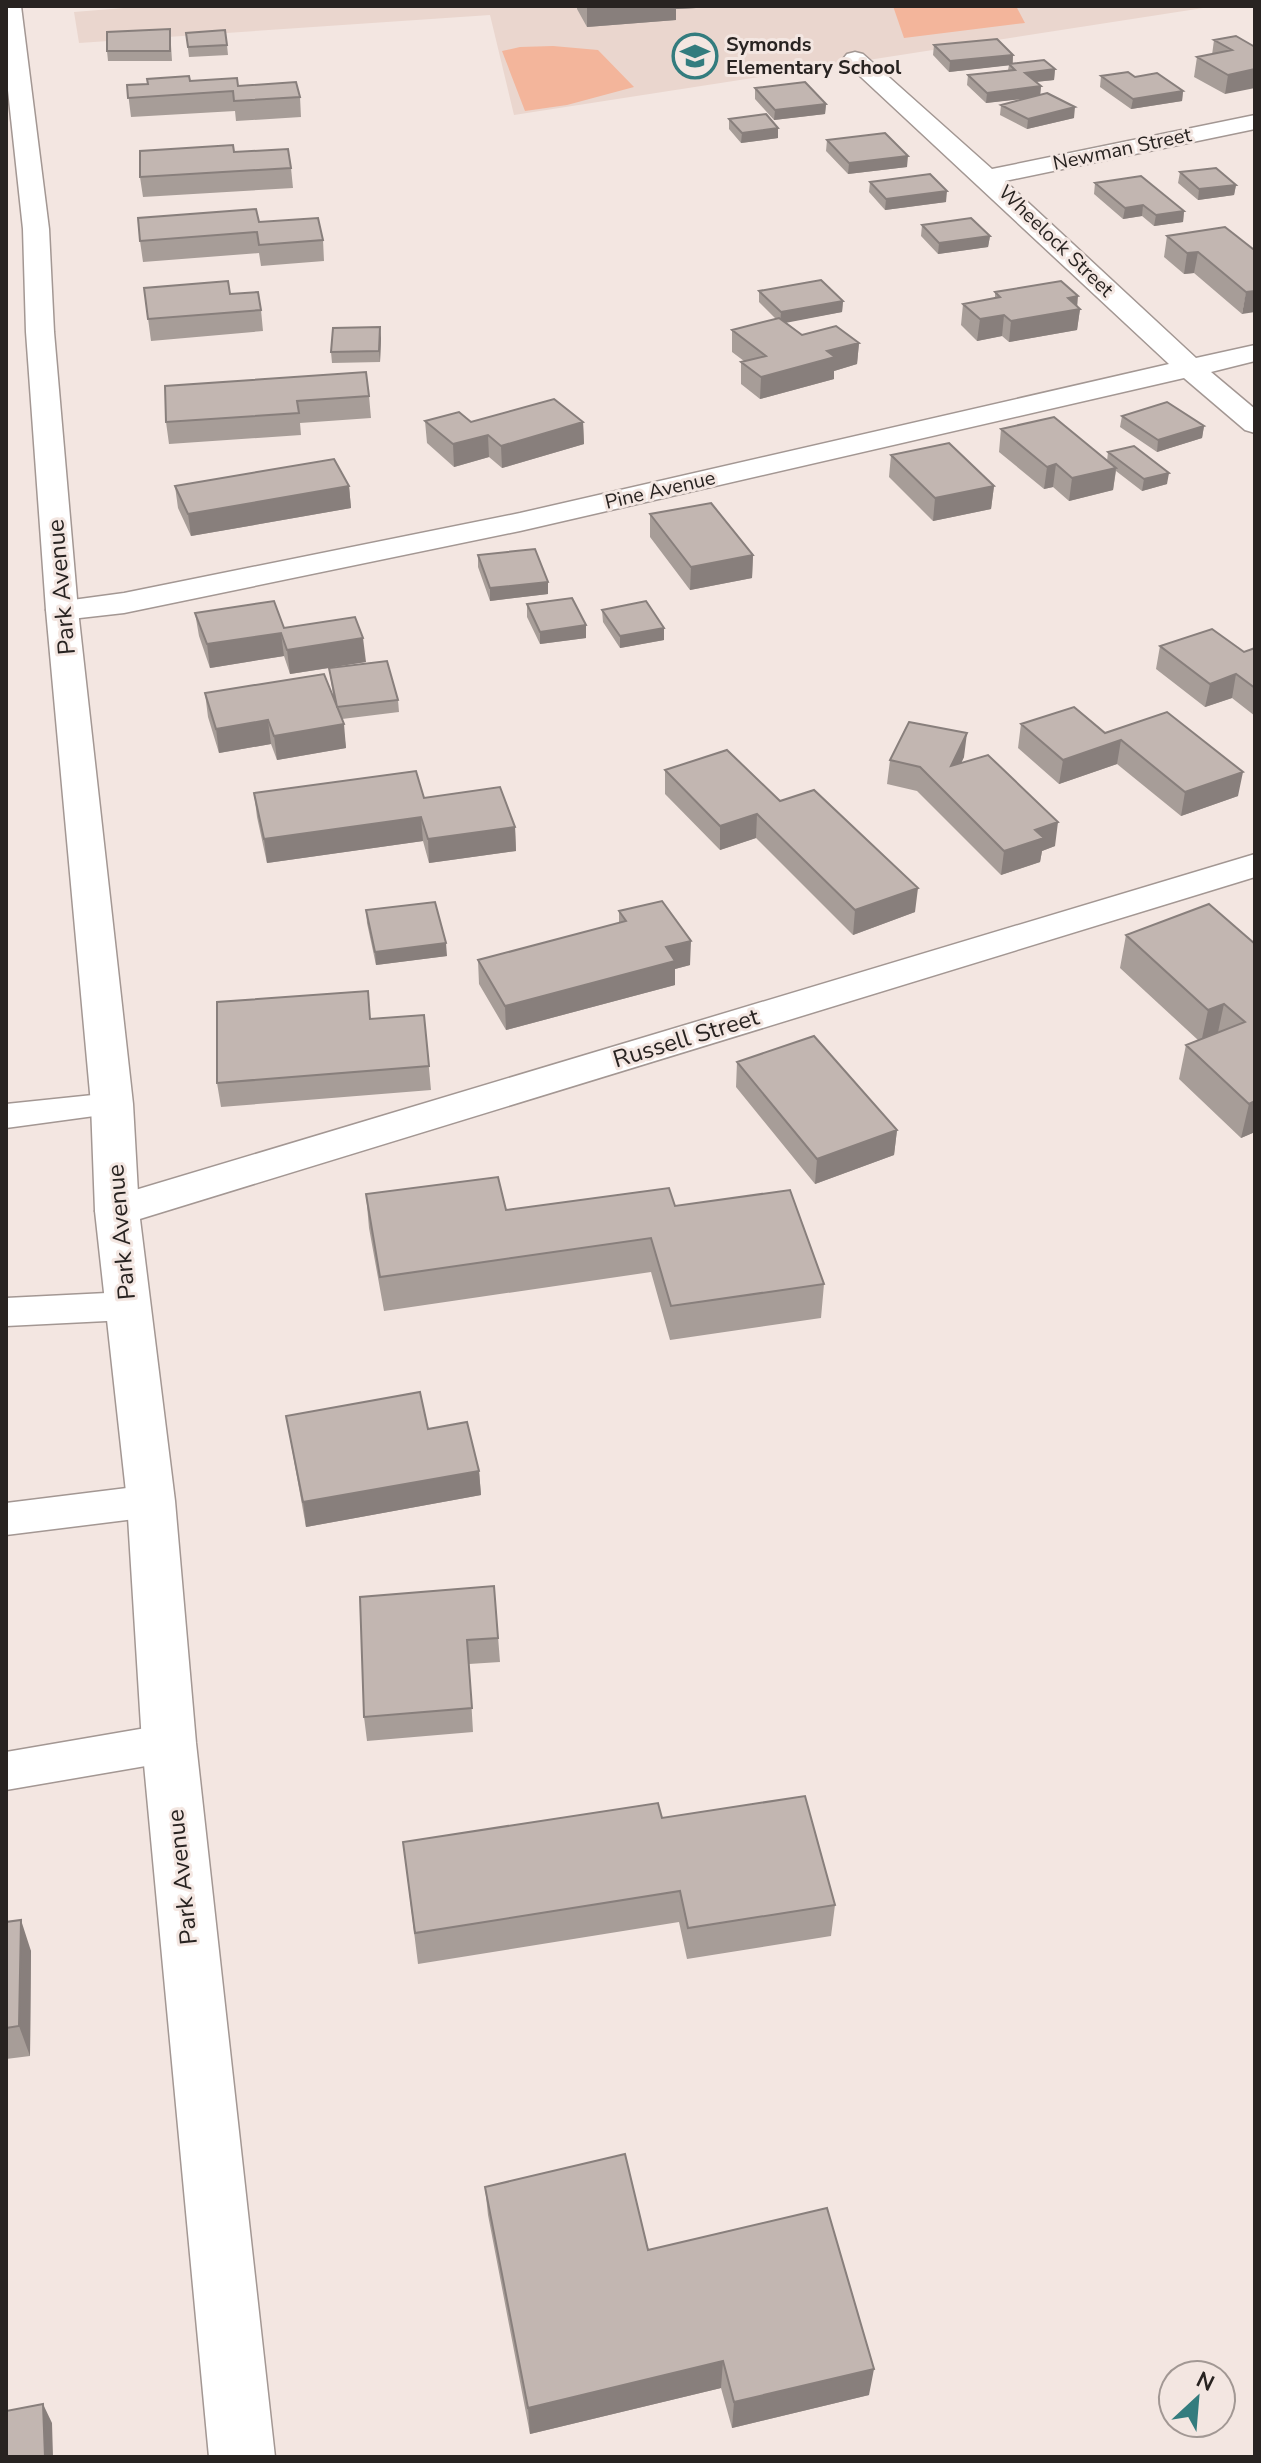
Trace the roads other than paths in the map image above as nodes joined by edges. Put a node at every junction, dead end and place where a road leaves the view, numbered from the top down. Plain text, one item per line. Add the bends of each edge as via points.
1 (10, 6) edge
2 (855, 59) dead end
3 (1255, 122) edge
4 (989, 177) junction
5 (1255, 353) edge
6 (1188, 369) junction
7 (1255, 424) edge
8 (62, 610) junction
9 (1255, 865) edge
10 (112, 1104) junction
11 (6, 1116) edge
12 (117, 1211) junction
13 (127, 1306) junction
14 (6, 1312) edge
15 (151, 1501) junction
16 (6, 1519) edge
17 (169, 1743) junction
18 (6, 1771) edge
19 (242, 2457) edge

1 - 8 street, Park Avenue via 36,229
2 - 4 street, Wheelock Street
3 - 4 street, Newman Street
4 - 6 street, Wheelock Street
5 - 6 street, Pine Avenue
6 - 7 street, Wheelock Street
6 - 8 street, Pine Avenue via 520,522 124,603
8 - 10 street, Park Avenue
9 - 12 street, Russell Street
10 - 11 lane
10 - 12 street, Park Avenue
12 - 13 street, Park Avenue
13 - 14 lane
13 - 15 street, Park Avenue
15 - 16 lane
15 - 17 street, Park Avenue
17 - 18 lane
17 - 19 street, Park Avenue

